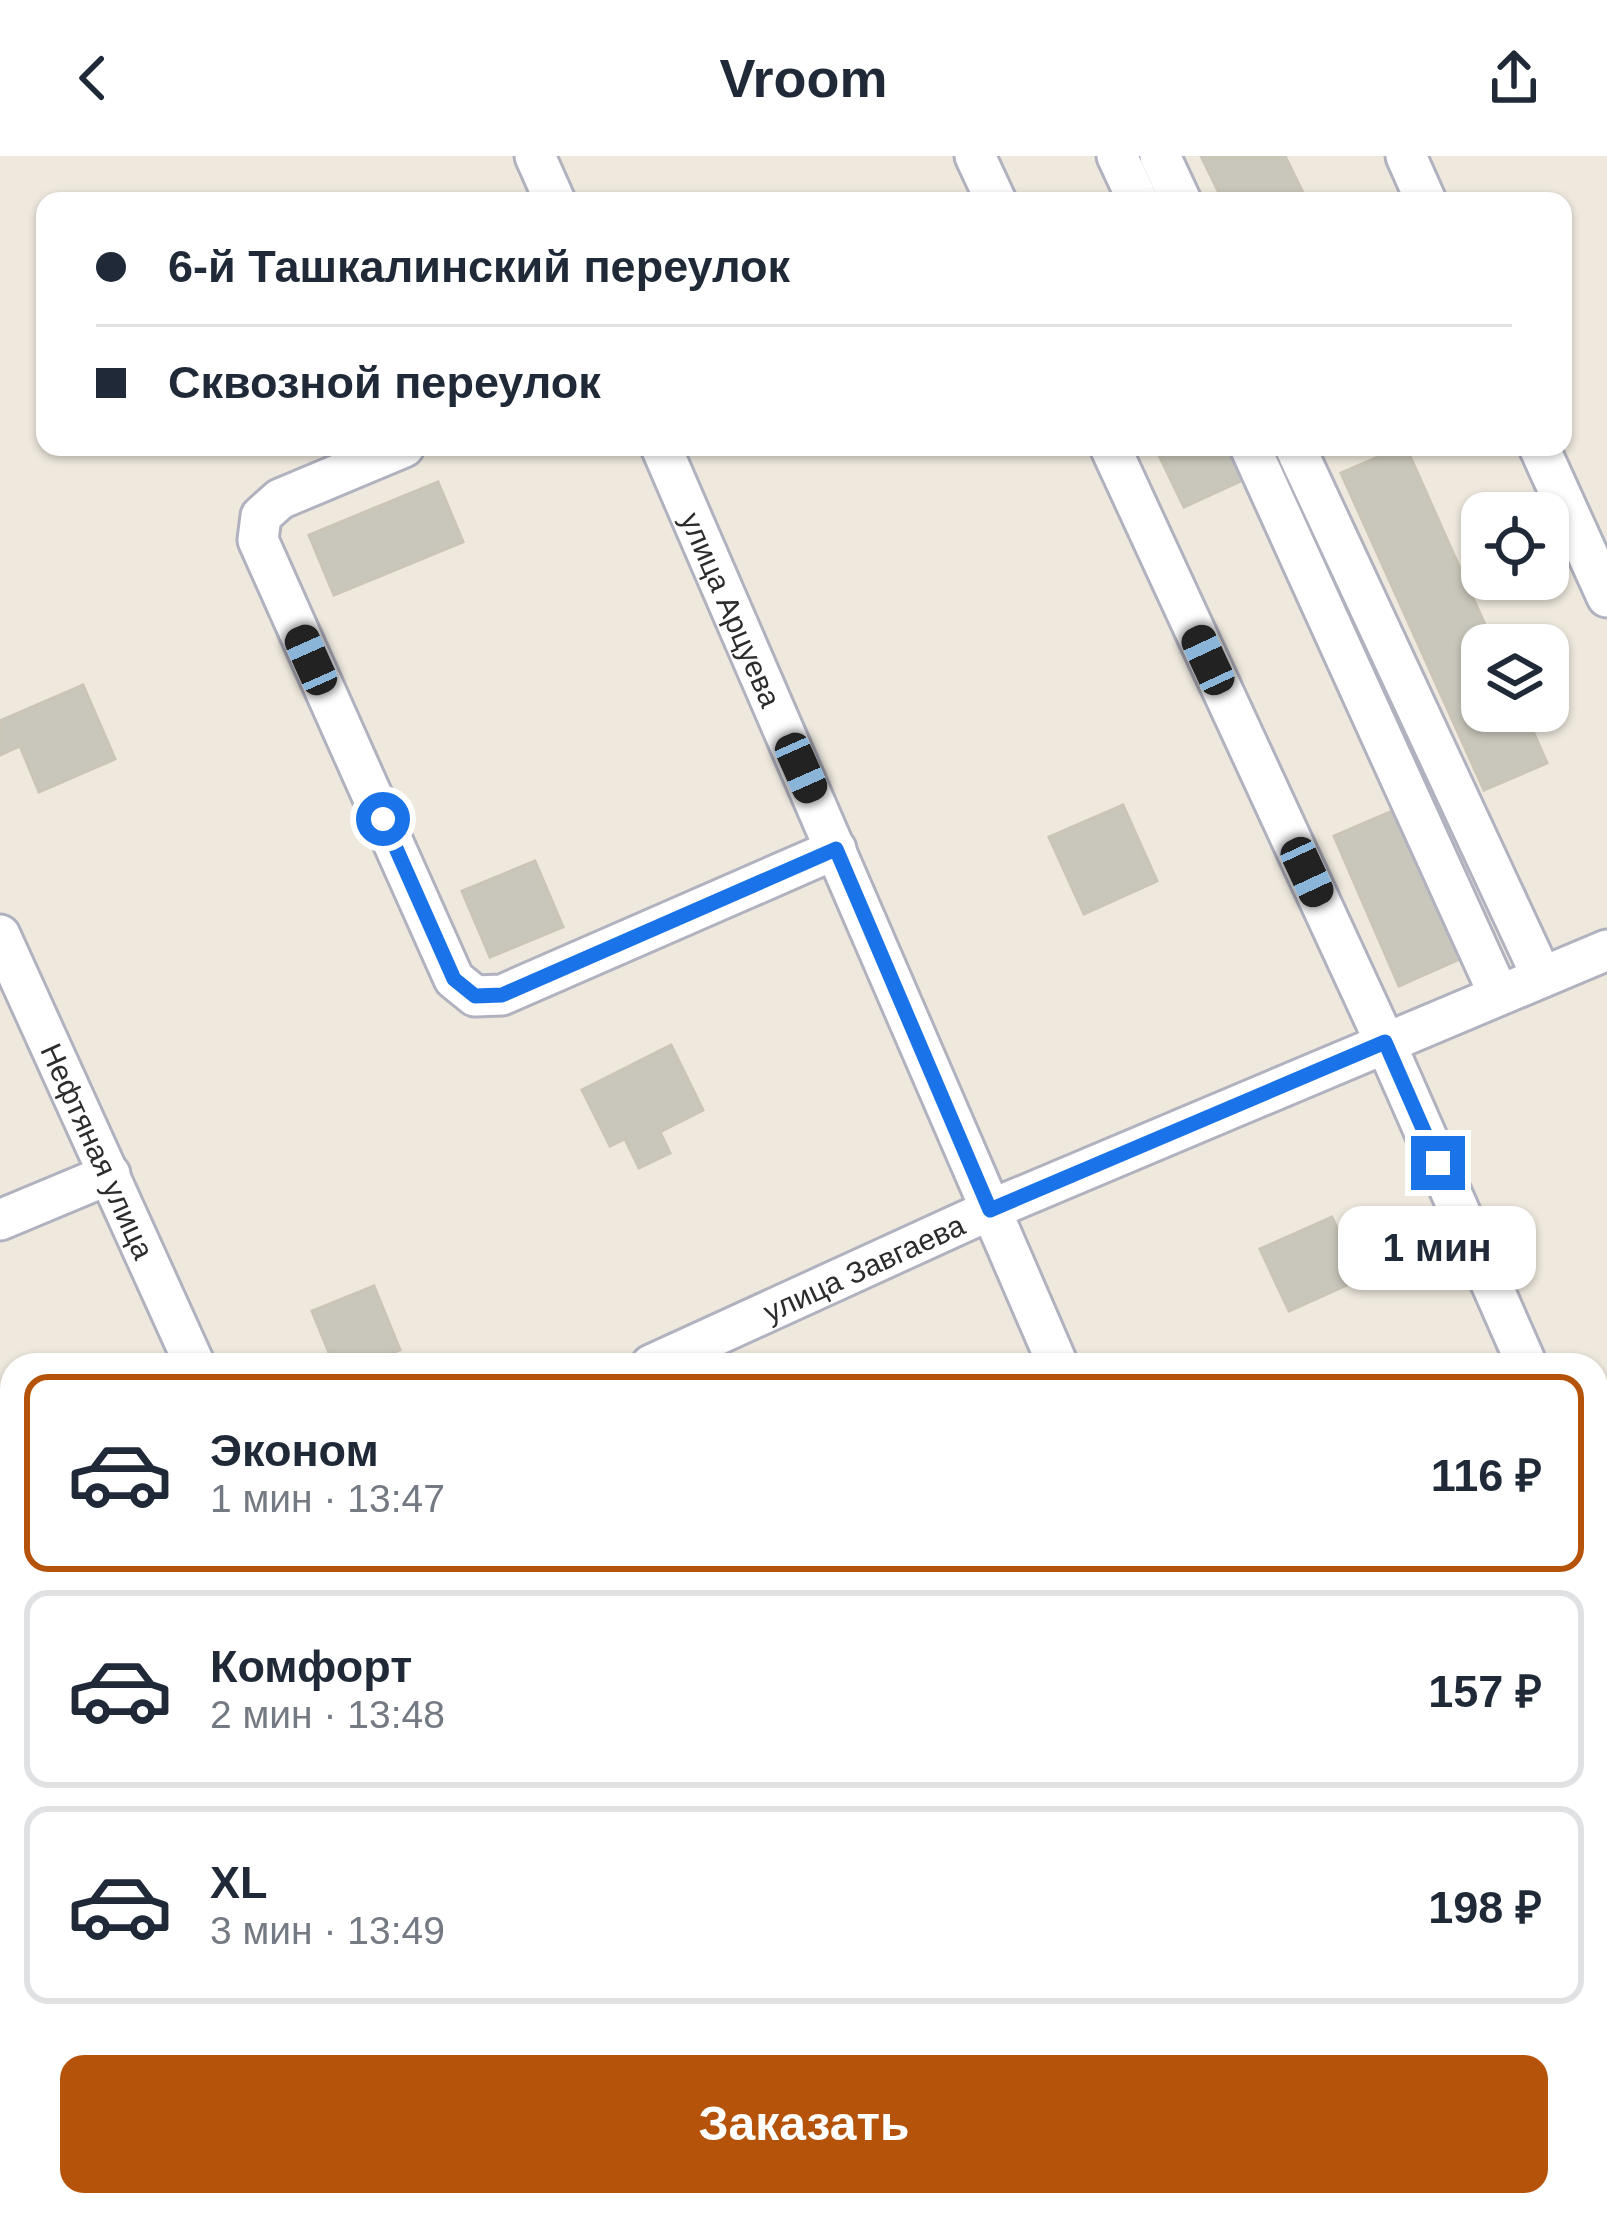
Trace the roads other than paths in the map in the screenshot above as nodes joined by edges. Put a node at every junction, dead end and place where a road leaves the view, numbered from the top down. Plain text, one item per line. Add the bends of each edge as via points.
1 (535, 156) edge
2 (975, 156) edge
3 (1117, 156) edge
4 (1160, 156) edge
5 (1406, 156) edge
6 (550, 192) edge
7 (992, 192) edge
8 (1134, 192) edge
9 (1177, 192) edge
10 (1422, 192) edge
11 (383, 456) edge
12 (665, 456) edge
13 (1114, 456) edge
14 (1254, 456) edge
15 (1299, 456) edge
16 (1542, 456) edge
17 (1607, 597) edge
18 (836, 849) junction
19 (0, 934) edge
20 (1607, 950) edge
21 (1542, 977) junction
22 (1499, 995) junction
23 (1385, 1042) junction
24 (110, 1174) junction
25 (990, 1210) junction
26 (0, 1220) edge
27 (190, 1353) edge
28 (678, 1353) edge
29 (1053, 1353) edge
30 (1522, 1353) edge

1 - 6 street
2 - 7 street
3 - 8 street
4 - 9 street
5 - 10 street
11 - 18 street via 280,499 261,515 258,540 454,979 475,996 502,995
12 - 18 street, улица Арцуева
13 - 23 street
14 - 22 street
15 - 21 street
16 - 17 street
18 - 25 street, улица Арцуева
19 - 24 street, Нефтяная улица
20 - 21 street, улица Завгаева
21 - 22 street, улица Завгаева
22 - 23 street, улица Завгаева
23 - 25 street, улица Завгаева
23 - 30 street
24 - 26 street
24 - 27 street, Нефтяная улица
25 - 28 street, улица Завгаева
25 - 29 street, улица Арцуева

